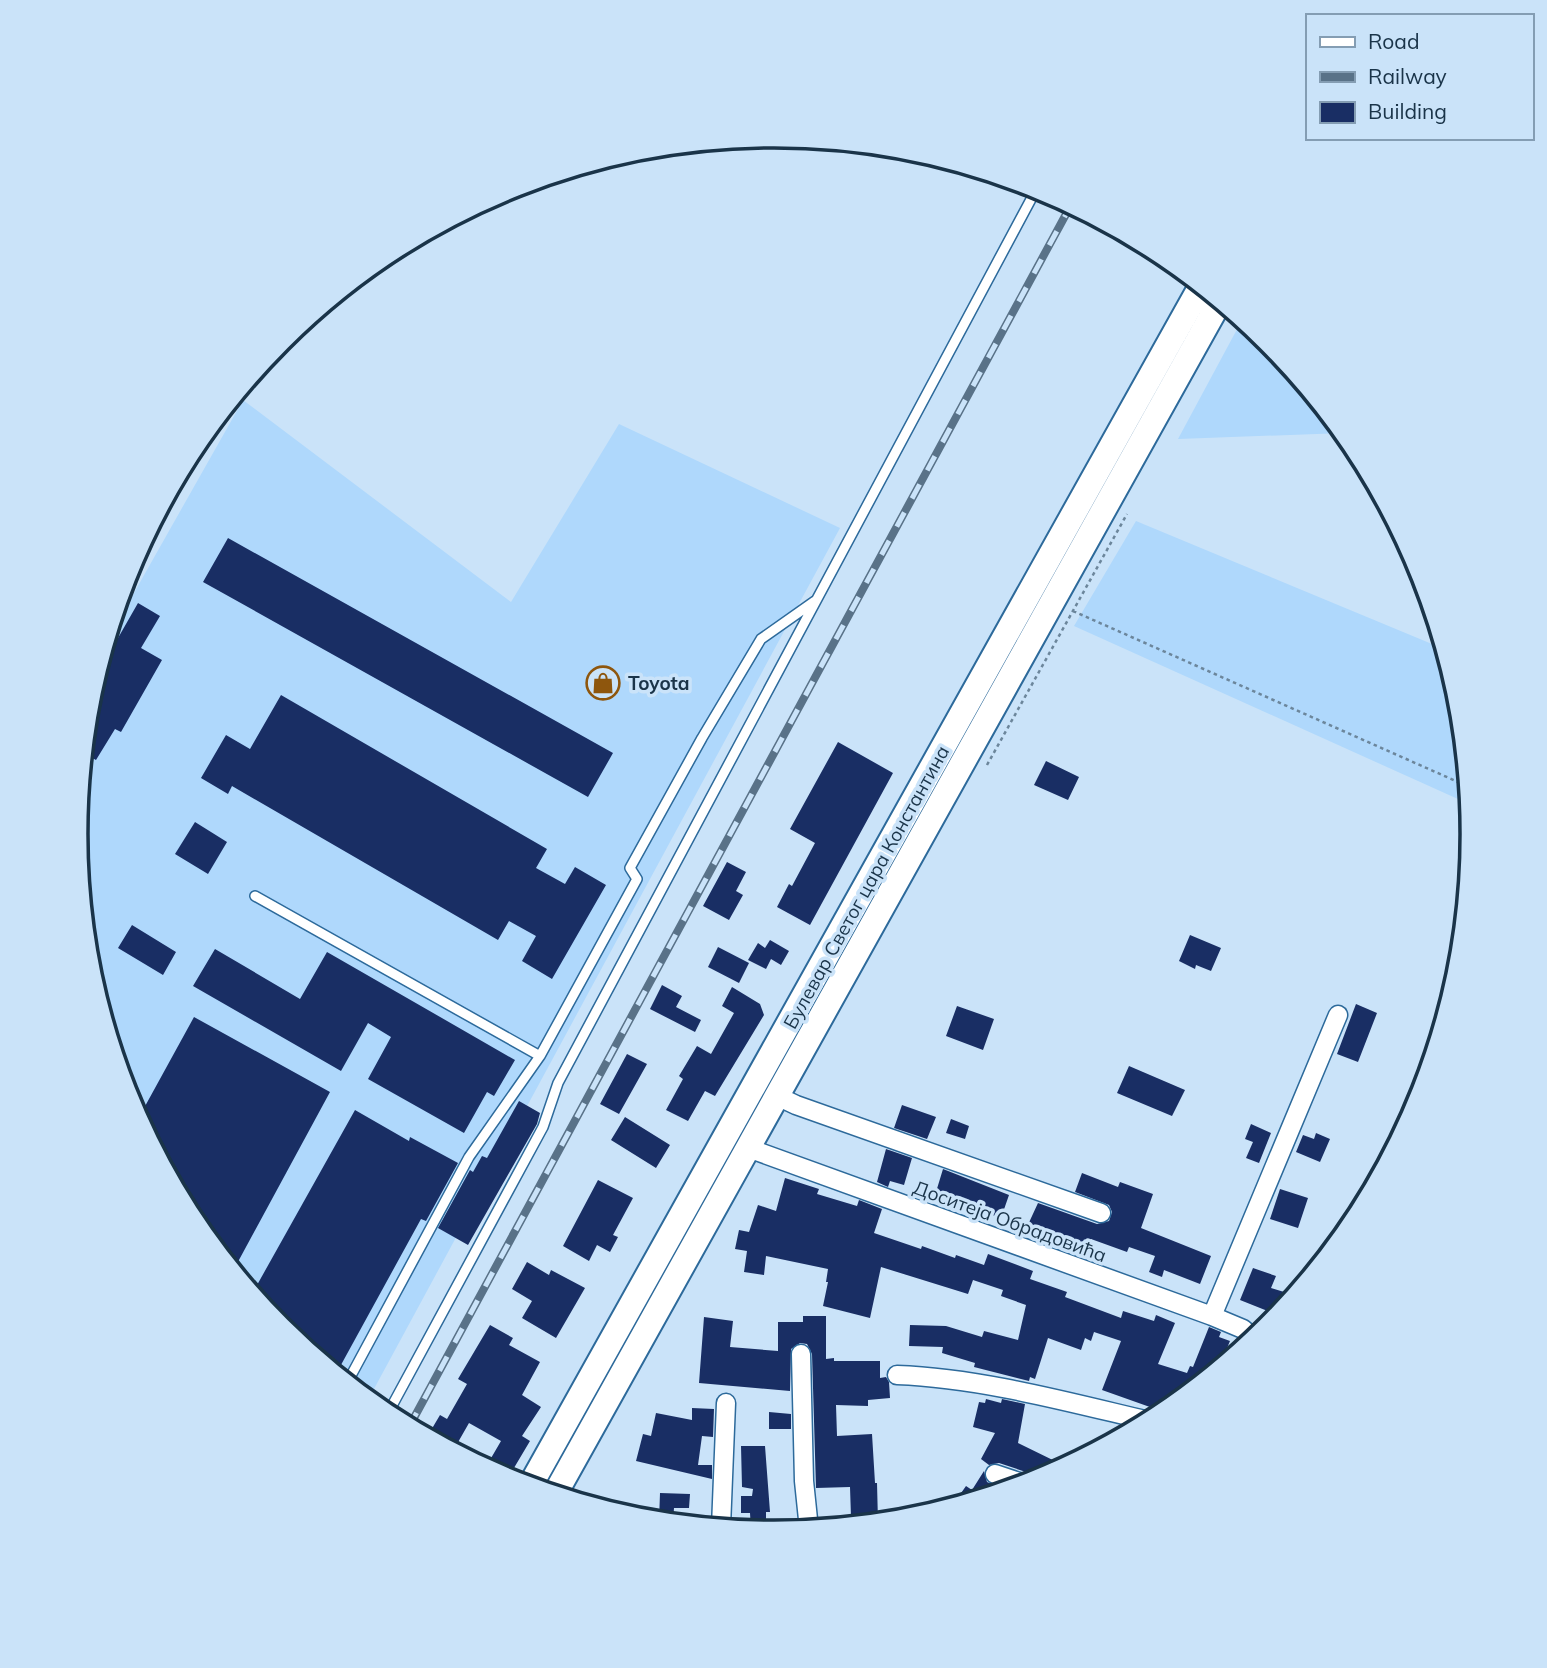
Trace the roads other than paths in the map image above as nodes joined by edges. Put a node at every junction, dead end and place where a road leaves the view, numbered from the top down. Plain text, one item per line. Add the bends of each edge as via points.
1 (1031, 198) edge
2 (1196, 294) edge
3 (1215, 309) edge
4 (816, 600) junction
5 (255, 896) dead end
6 (1338, 1015) dead end
7 (540, 1056) junction
8 (777, 1096) junction
9 (748, 1149) junction
10 (1101, 1213) dead end
11 (1212, 1316) junction
12 (1246, 1331) edge
13 (801, 1354) dead end
14 (352, 1374) edge
15 (897, 1375) dead end
16 (726, 1403) dead end
17 (393, 1404) edge
18 (1133, 1417) edge
19 (995, 1474) dead end
20 (535, 1477) edge
21 (1008, 1478) edge
22 (559, 1486) edge
23 (721, 1518) edge
24 (808, 1519) edge

1 - 4 lane
2 - 20 main road, Булевар Светог цара Константина
3 - 8 main road, Булевар Светог цара Константина
4 - 7 lane via 761,639 630,868 638,879
4 - 17 lane via 558,1083 543,1127
5 - 7 lane
6 - 11 street
7 - 14 lane via 469,1157
8 - 9 main road, Булевар Светог цара Константина
8 - 10 street
9 - 11 street, Доситеја Обрадовића
9 - 22 main road, Булевар Светог цара Константина
11 - 12 street, Доситеја Обрадовића
13 - 24 street
15 - 18 street via 1041,1395
16 - 23 street
19 - 21 street

